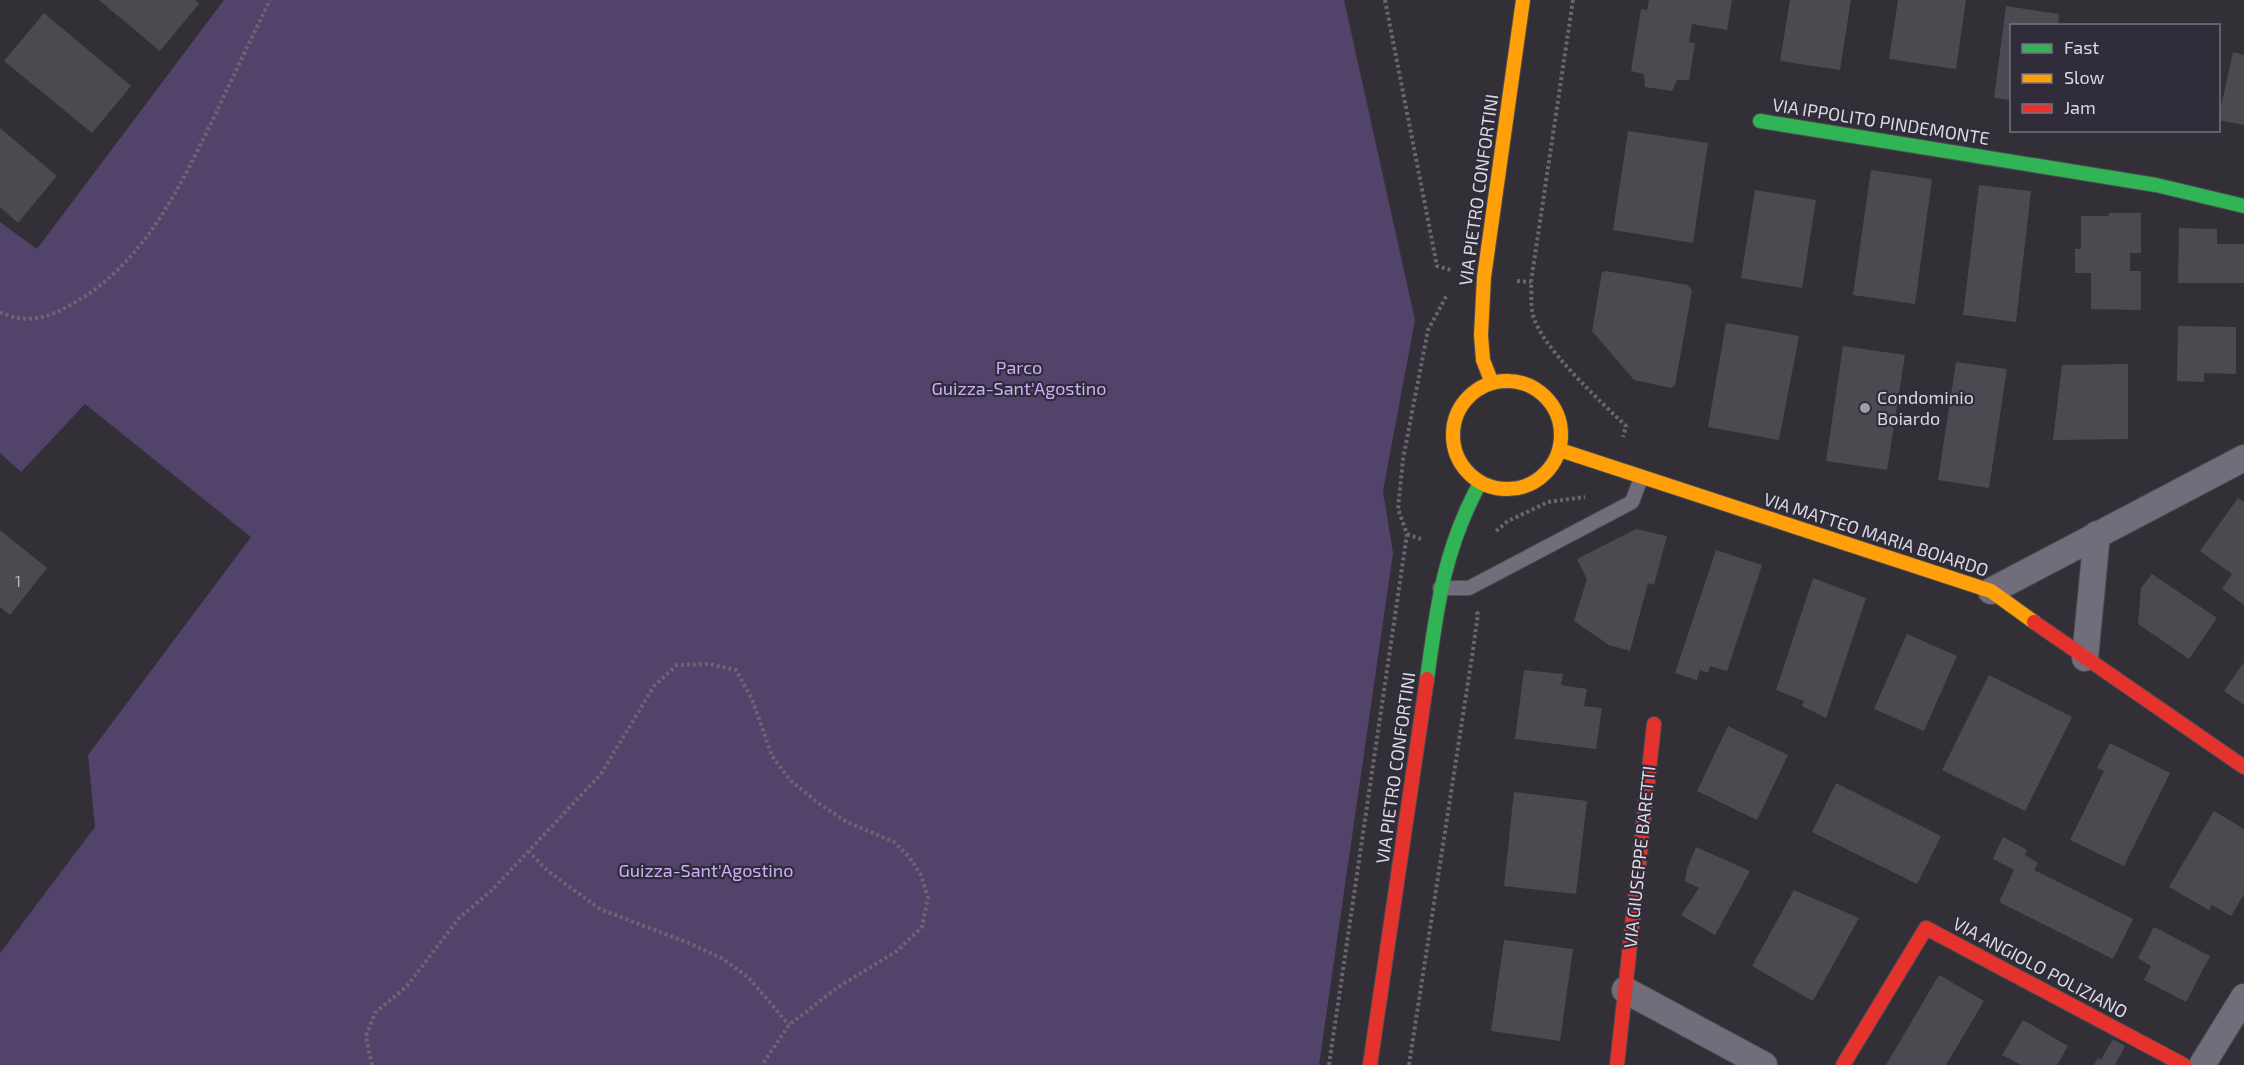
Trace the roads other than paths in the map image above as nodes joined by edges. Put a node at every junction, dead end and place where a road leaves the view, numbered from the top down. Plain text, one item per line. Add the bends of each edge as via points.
1 (1523, 0) edge
2 (1760, 121) dead end
3 (2244, 206) edge
4 (1492, 383) junction
5 (1560, 450) junction
6 (2244, 458) edge
7 (1641, 478) junction
8 (1480, 483) junction
9 (2097, 534) junction
10 (1440, 588) junction
11 (1991, 591) junction
12 (2085, 658) junction
13 (1654, 723) dead end
14 (2244, 767) edge
15 (1625, 990) junction
16 (2244, 997) edge
17 (1370, 1065) edge
18 (1617, 1065) edge
19 (1764, 1065) edge
20 (1843, 1065) edge
21 (2184, 1065) edge
22 (2202, 1065) edge

1 - 4 street, VIA PIETRO CONFORTINI via 1484,277 1481,335 1483,360
2 - 3 street, VIA IPPOLITO PINDEMONTE via 2156,185
4 - 5 street via 1524,383 1539,391 1559,417
4 - 8 street via 1465,400 1452,429 1458,460
5 - 7 street, VIA MATTEO MARIA BOIARDO
5 - 8 street via 1544,474 1518,489
6 - 9 street
7 - 10 lane via 1632,502 1469,588
7 - 11 street, VIA MATTEO MARIA BOIARDO
8 - 10 street, VIA PIETRO CONFORTINI via 1449,549
9 - 11 street
9 - 12 street
10 - 17 street, VIA PIETRO CONFORTINI
11 - 12 street, VIA MATTEO MARIA BOIARDO
12 - 14 street, VIA MATTEO MARIA BOIARDO
13 - 15 street, VIA GIUSEPPE BARETTI
15 - 18 street, VIA GIUSEPPE BARETTI
15 - 19 street
16 - 22 street
20 - 21 street, VIA ANGIOLO POLIZIANO via 1926,928

